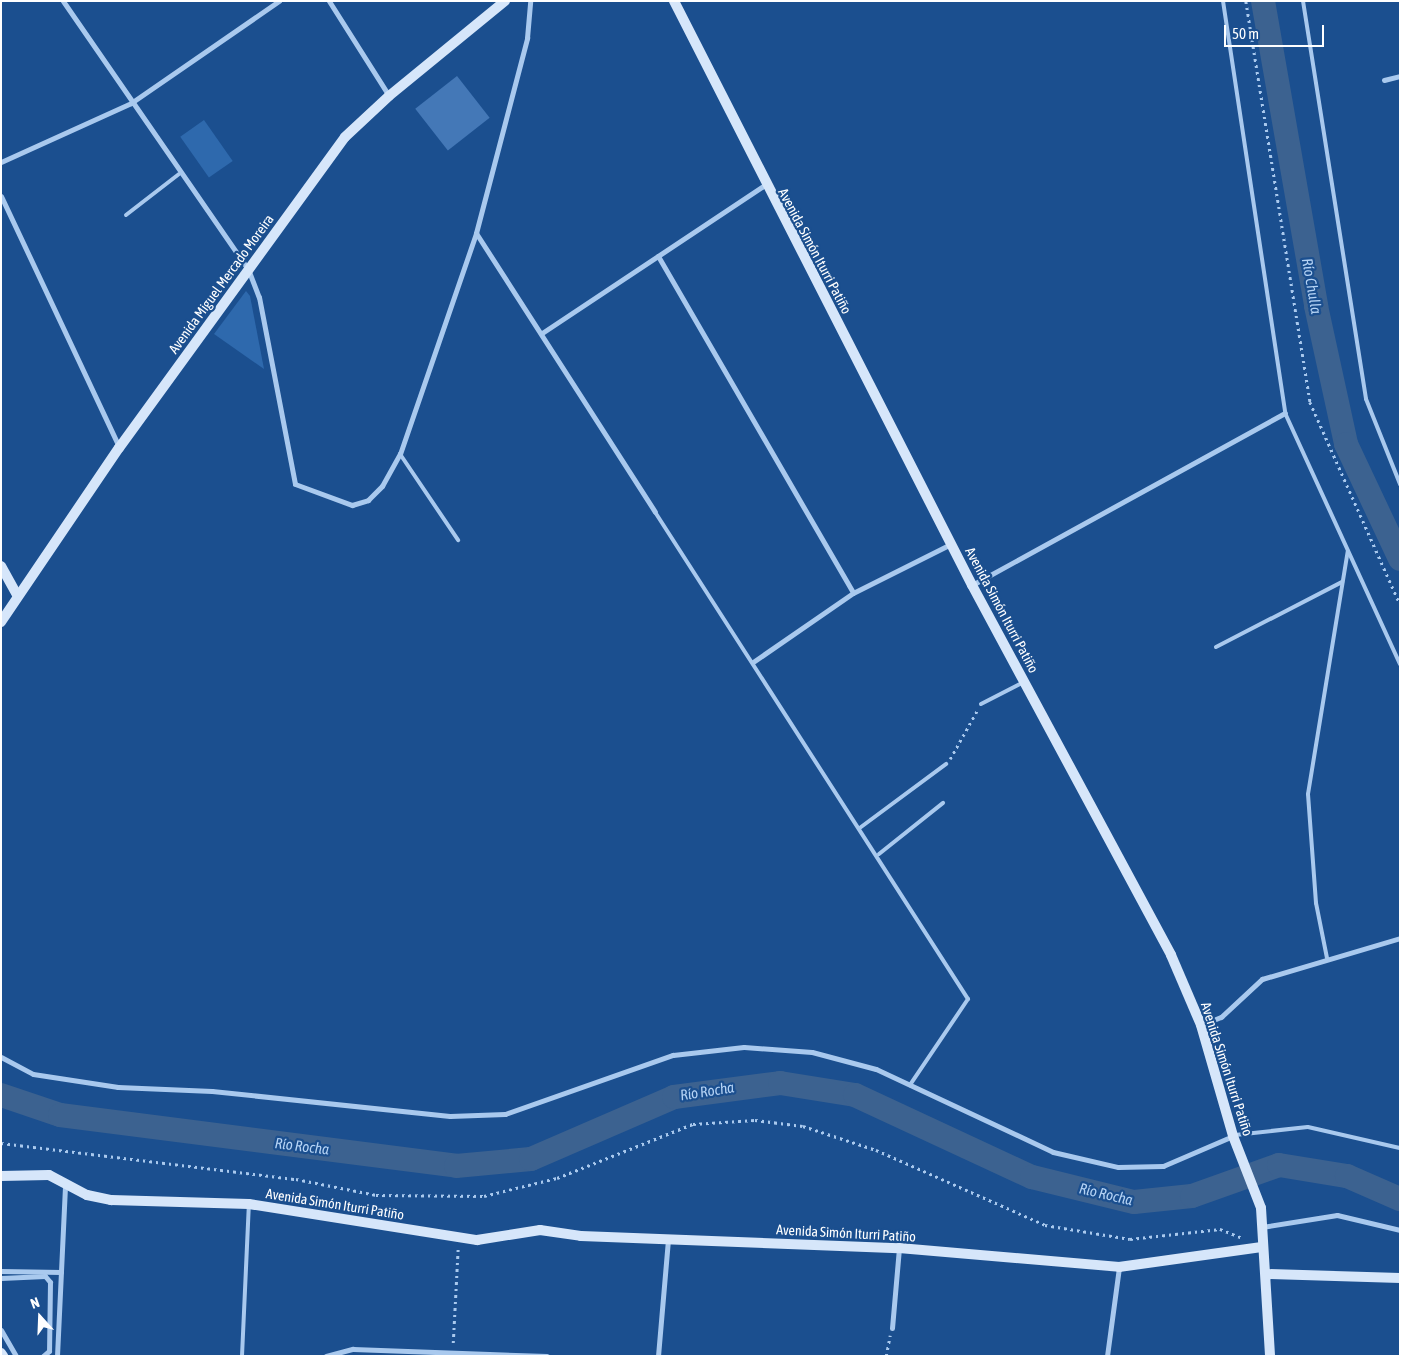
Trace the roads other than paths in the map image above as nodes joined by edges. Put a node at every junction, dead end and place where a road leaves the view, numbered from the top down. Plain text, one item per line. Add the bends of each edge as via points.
1 (62, 1) edge
2 (279, 1) edge
3 (329, 1) edge
4 (505, 1) edge
5 (530, 1) edge
6 (674, 1) edge
7 (1223, 1) edge
8 (1303, 1) edge
9 (1400, 76) edge
10 (1384, 80) dead end
11 (389, 96) junction
12 (131, 103) junction
13 (1, 162) edge
14 (179, 174) junction
15 (765, 185) junction
16 (1, 196) edge
17 (126, 214) dead end
18 (476, 233) junction
19 (658, 256) junction
20 (248, 270) junction
21 (542, 333) junction
22 (1285, 413) junction
23 (120, 448) junction
24 (400, 454) junction
25 (1400, 484) edge
26 (654, 512) joint
27 (458, 540) dead end
28 (952, 544) junction
29 (1348, 551) junction
30 (1, 566) edge
31 (1342, 582) junction
32 (972, 585) junction
33 (853, 593) junction
34 (17, 595) junction
35 (1, 622) edge
36 (1216, 647) dead end
37 (753, 662) junction
38 (1400, 664) edge
39 (1024, 682) junction
40 (981, 704) road end
41 (946, 764) road end
42 (943, 803) dead end
43 (861, 827) junction
44 (879, 854) junction
45 (1400, 938) edge
46 (1327, 958) junction
47 (1201, 1025) junction
48 (1, 1058) edge
49 (910, 1085) junction
50 (1233, 1136) junction
51 (1400, 1148) edge
52 (1, 1176) edge
53 (65, 1181) junction
54 (250, 1204) junction
55 (1262, 1227) junction
56 (1400, 1230) edge
57 (668, 1240) junction
58 (1262, 1247) junction
59 (900, 1248) junction
60 (1119, 1267) junction
61 (1, 1271) edge
62 (61, 1272) junction
63 (1267, 1274) junction
64 (1, 1278) edge
65 (1400, 1278) edge
66 (892, 1328) road end
67 (1, 1330) edge
68 (16, 1356) edge
69 (43, 1356) edge
70 (57, 1356) edge
71 (242, 1356) edge
72 (326, 1356) edge
73 (547, 1356) edge
74 (658, 1356) edge
75 (1106, 1356) edge
76 (1270, 1356) edge

1 - 12 street
2 - 12 street
3 - 11 street
4 - 11 street, Avenida Miguel Mercado Moreira
5 - 18 street via 527,38
6 - 15 street, Avenida Simón Iturri Patiño
7 - 22 lane
8 - 25 lane via 1366,399
9 - 10 street
11 - 20 street, Avenida Miguel Mercado Moreira via 345,138
12 - 13 street
12 - 14 street
14 - 17 lane
14 - 20 street
15 - 19 street
15 - 28 street, Avenida Simón Iturri Patiño
16 - 23 street
18 - 21 street
18 - 24 street
19 - 21 street
19 - 33 street
20 - 23 street, Avenida Miguel Mercado Moreira
20 - 24 street via 259,297 295,484 352,505 368,500 382,486
21 - 26 street
22 - 29 lane
22 - 32 street
23 - 34 street, Avenida Miguel Mercado Moreira
24 - 27 lane
26 - 37 lane
28 - 32 street, Avenida Simón Iturri Patiño
28 - 33 street
29 - 31 lane
29 - 38 lane
30 - 34 street
31 - 36 lane
31 - 46 lane via 1308,794 1314,894
32 - 39 street, Avenida Simón Iturri Patiño
33 - 37 street
34 - 35 street, Avenida Miguel Mercado Moreira
37 - 43 lane
39 - 40 lane
39 - 47 street, Avenida Simón Iturri Patiño via 1171,955
41 - 43 lane
42 - 44 lane
43 - 44 lane
44 - 49 lane via 968,999
45 - 46 street
46 - 47 street via 1262,978 1221,1018
47 - 50 street, Avenida Simón Iturri Patiño
48 - 49 street via 33,1074 118,1086 450,1116 505,1114 674,1055 711,1047 812,1052 876,1069
49 - 50 street via 1053,1152 1118,1167 1163,1166
50 - 51 lane via 1308,1127
50 - 55 street, Avenida Simón Iturri Patiño via 1261,1208
52 - 53 street, Avenida Simón Iturri Patiño via 50,1176
53 - 54 street, Avenida Simón Iturri Patiño via 87,1195 111,1200
53 - 62 street
54 - 57 street, Avenida Simón Iturri Patiño via 459,1238 503,1239 540,1230
54 - 71 lane
55 - 56 street via 1337,1215
55 - 58 street, Avenida Simón Iturri Patiño
57 - 59 street, Avenida Simón Iturri Patiño
57 - 74 street
58 - 60 street, Avenida Simón Iturri Patiño
58 - 63 street, Avenida Simón Iturri Patiño
59 - 60 street, Avenida Simón Iturri Patiño
59 - 66 street
60 - 75 street
61 - 62 street
62 - 70 street
63 - 65 street via 1356,1273
63 - 76 street, Avenida Simón Iturri Patiño
64 - 69 street via 45,1276 50,1282 49,1351
67 - 68 street
72 - 73 street via 353,1349

